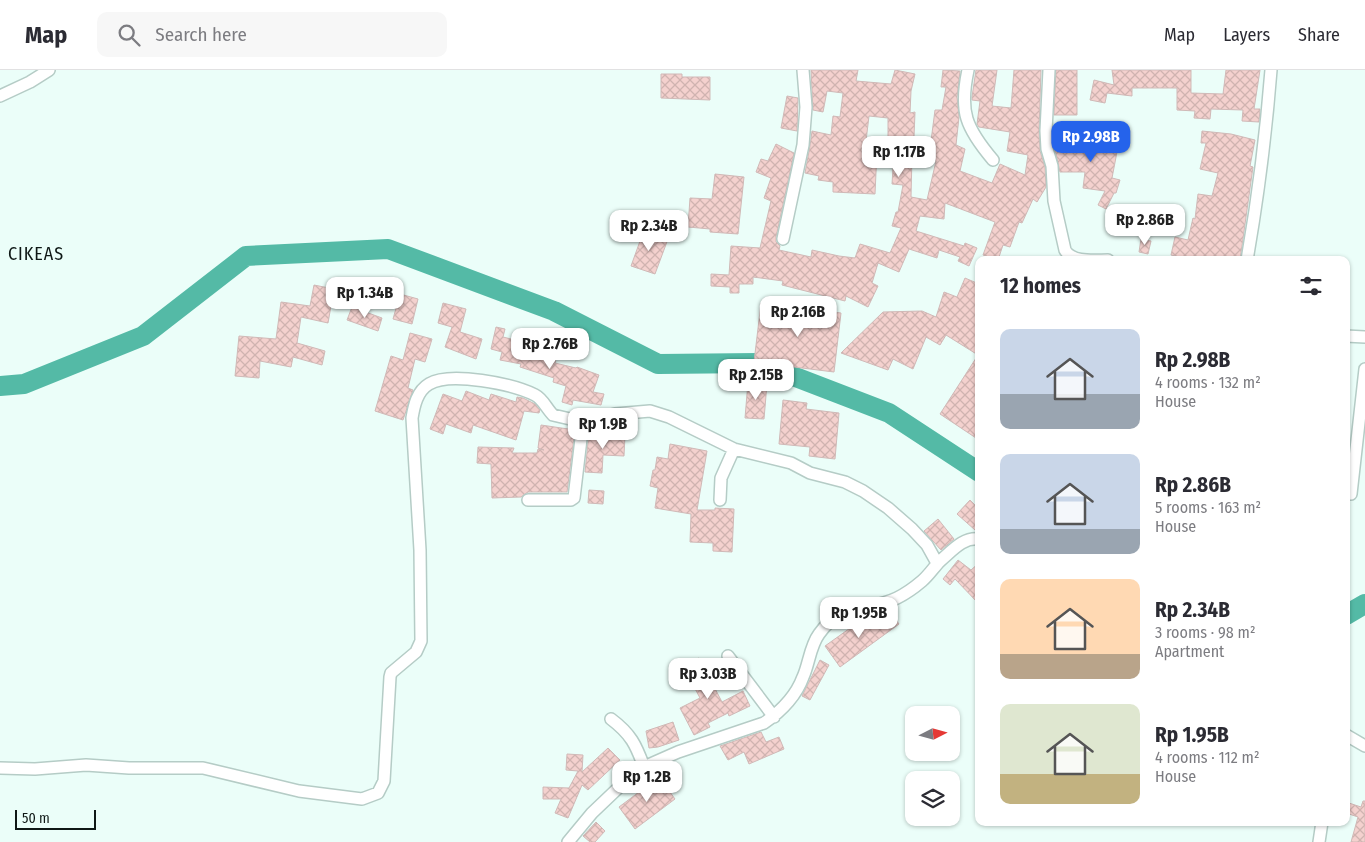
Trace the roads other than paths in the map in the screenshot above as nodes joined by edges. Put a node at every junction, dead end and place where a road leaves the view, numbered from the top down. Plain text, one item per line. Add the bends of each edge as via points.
1 (49, 70) edge
2 (803, 70) edge
3 (968, 70) edge
4 (1049, 70) edge
5 (1271, 70) edge
6 (0, 96) edge
7 (993, 160) dead end
8 (783, 239) dead end
9 (1069, 256) edge
10 (1248, 256) edge
11 (1350, 336) edge
12 (1365, 337) edge
13 (1365, 369) edge
14 (584, 422) junction
15 (734, 449) junction
16 (1351, 494) dead end
17 (528, 500) dead end
18 (720, 500) dead end
19 (975, 539) edge
20 (937, 563) junction
21 (728, 656) dead end
22 (774, 717) junction
23 (611, 719) dead end
24 (1350, 737) edge
25 (1365, 746) edge
26 (644, 767) junction
27 (0, 768) edge
28 (1321, 826) edge
29 (568, 842) edge
30 (1319, 842) edge

1 - 6 street
2 - 8 street via 805,128
3 - 7 street via 964,91 967,118 975,138
4 - 9 street via 1047,149 1052,166 1054,201 1065,250
5 - 10 street
11 - 12 street
13 - 16 street
14 - 15 street via 615,414 650,412 669,417
14 - 17 street via 574,498
14 - 27 street via 553,415 536,395 506,384 444,379 428,384 414,403 420,640 416,652 391,673 384,781 378,793 362,799 299,791 203,768 86,765
15 - 18 street via 721,478
15 - 20 street via 791,463 863,491 912,529 927,545
19 - 20 street via 968,539
20 - 22 street via 922,581 897,598 845,612 833,619 818,634 803,678 792,698
21 - 22 street
22 - 26 street
23 - 26 street via 625,729 635,743
24 - 25 street
26 - 29 street via 592,813
28 - 30 street

